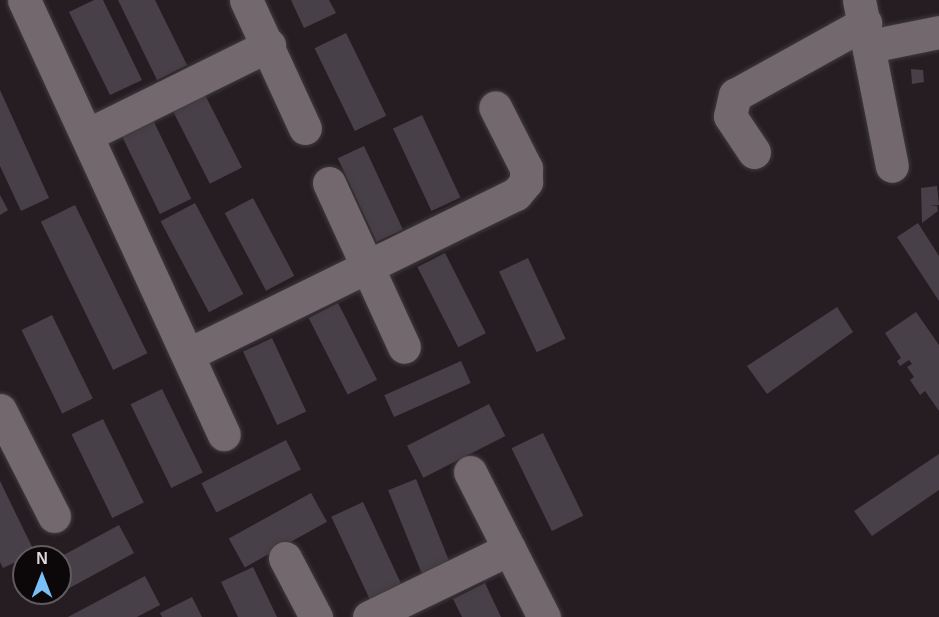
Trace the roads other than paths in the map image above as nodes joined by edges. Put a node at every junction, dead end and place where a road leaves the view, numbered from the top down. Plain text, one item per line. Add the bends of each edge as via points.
1 (24, 0) edge
2 (246, 0) edge
3 (865, 23) edge
4 (939, 32) edge
5 (269, 45) junction
6 (495, 107) dead end
7 (305, 128) dead end
8 (89, 134) junction
9 (754, 152) dead end
10 (892, 166) dead end
11 (329, 183) dead end
12 (367, 266) junction
13 (404, 347) dead end
14 (189, 354) junction
15 (0, 410) edge
16 (224, 434) dead end
17 (10, 457) edge
18 (470, 472) dead end
19 (54, 516) dead end
20 (509, 549) junction
21 (285, 558) dead end
22 (316, 617) edge
23 (369, 617) edge
24 (544, 617) edge

1 - 8 lane
2 - 5 lane
3 - 4 lane
3 - 9 lane via 735,95 730,116
3 - 10 lane
5 - 7 lane
5 - 8 lane
6 - 12 lane via 526,168 526,182 521,189
8 - 14 lane
11 - 12 lane
12 - 13 lane
12 - 14 lane
14 - 16 lane
15 - 17 lane
17 - 19 lane
18 - 20 lane
20 - 23 lane
20 - 24 lane
21 - 22 lane

